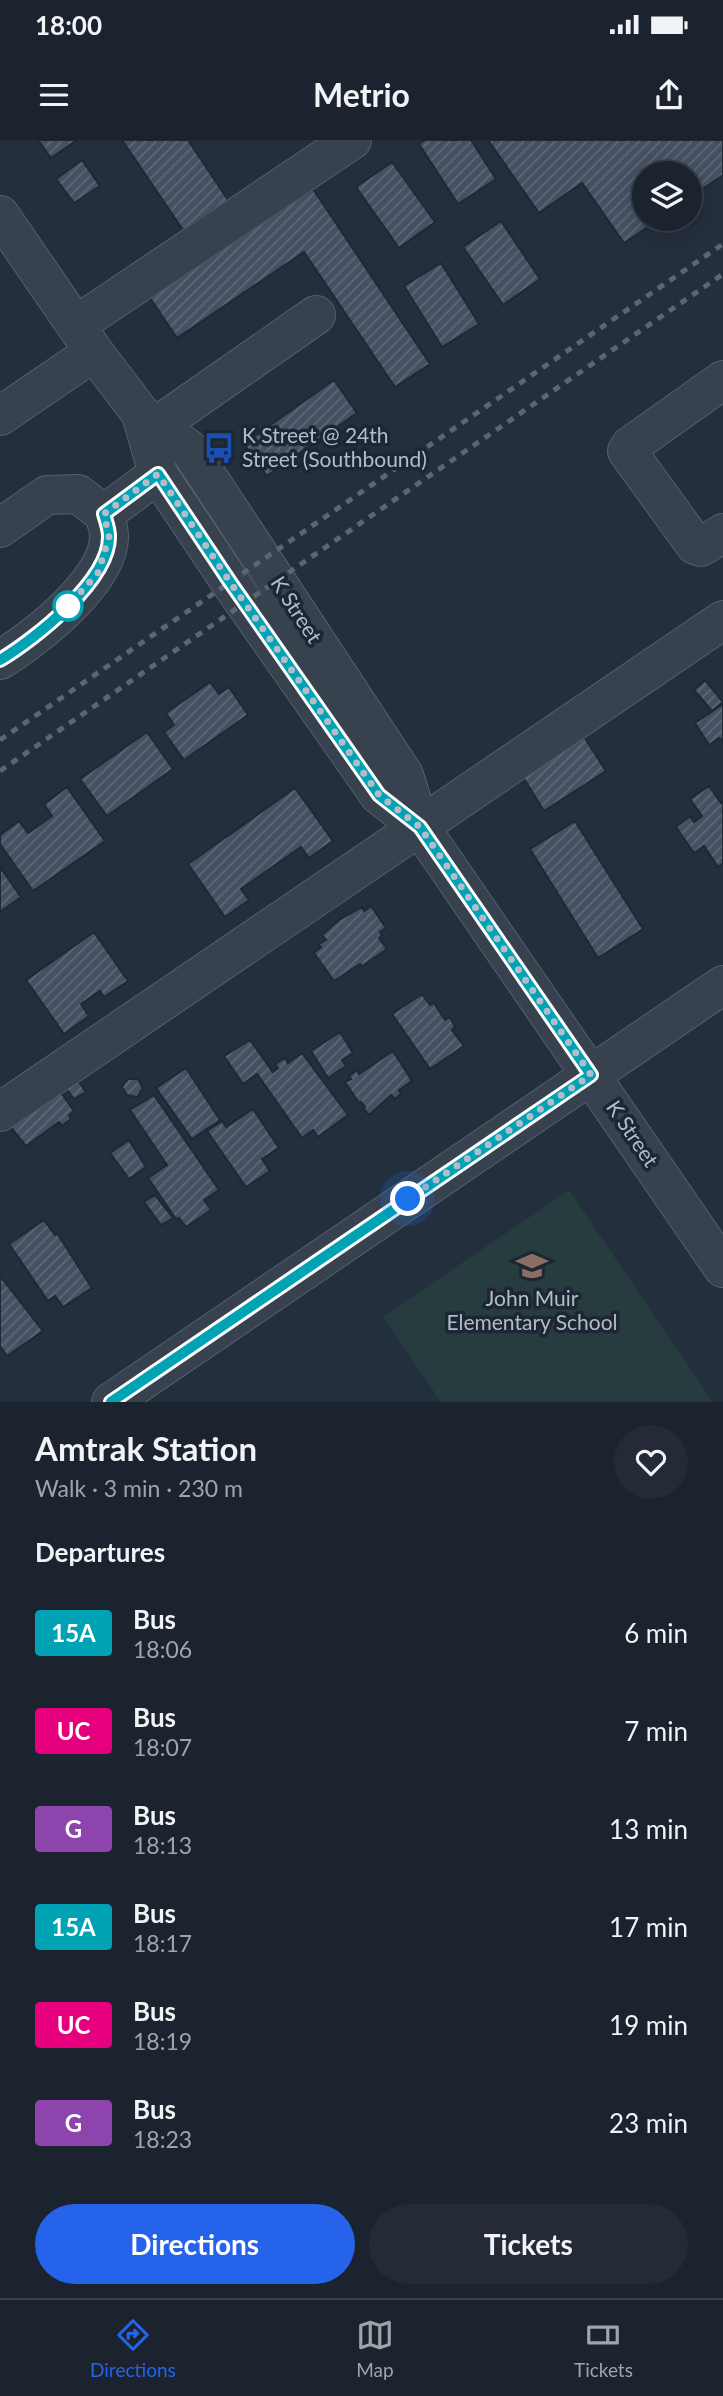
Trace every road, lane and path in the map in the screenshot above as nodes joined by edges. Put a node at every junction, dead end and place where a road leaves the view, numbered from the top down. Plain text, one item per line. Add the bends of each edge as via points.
1 (352, 140) edge
2 (0, 215) edge
3 (316, 315) dead end
4 (85, 339) junction
5 (723, 380) edge
6 (0, 416) edge
7 (149, 420) junction
8 (158, 474) junction
9 (104, 514) junction
10 (0, 528) edge
11 (723, 533) edge
12 (723, 620) edge
13 (0, 660) edge
14 (420, 827) junction
15 (723, 985) edge
16 (591, 1075) junction
17 (0, 1112) edge
18 (723, 1268) edge
19 (111, 1402) edge

1 - 4 street
2 - 4 street, K Street
3 - 7 street
4 - 6 street
4 - 7 street, K Street
5 - 11 street via 627,451 695,545 701,547
7 - 8 street, K Street
7 - 14 street, K Street via 190,450 404,775
8 - 9 street
8 - 14 street, K Street via 379,795
9 - 10 street via 78,495 47,495
9 - 13 street via 109,537 98,573 66,608
12 - 14 street
14 - 16 street, K Street
14 - 17 street
15 - 16 street
16 - 18 street, K Street
16 - 19 street

